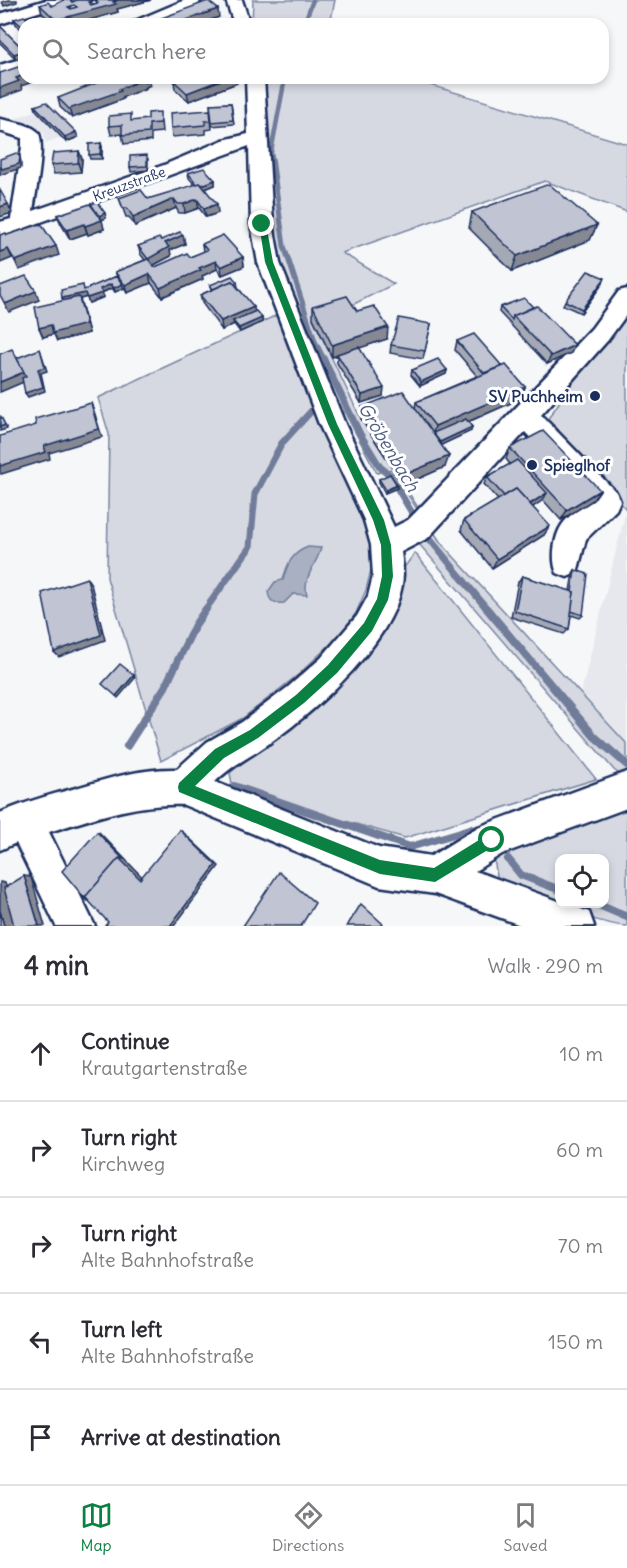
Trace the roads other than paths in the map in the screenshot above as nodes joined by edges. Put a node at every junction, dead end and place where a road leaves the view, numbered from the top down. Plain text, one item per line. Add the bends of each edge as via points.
1 (62, 0) edge
2 (193, 0) edge
3 (234, 0) edge
4 (156, 18) edge
5 (241, 18) edge
6 (0, 19) edge
7 (18, 65) edge
8 (0, 71) edge
9 (255, 84) edge
10 (0, 125) edge
11 (257, 138) junction
12 (21, 222) junction
13 (0, 230) edge
14 (627, 297) edge
15 (525, 415) junction
16 (386, 545) junction
17 (567, 563) dead end
18 (184, 787) junction
19 (627, 790) edge
20 (12, 826) edge
21 (435, 875) junction
22 (76, 926) edge
23 (575, 926) edge

1 - 6 street
2 - 4 street via 190,5
3 - 5 street
7 - 8 street
9 - 11 street
10 - 12 street via 31,135
11 - 12 street, Kreuzstraße via 230,144
11 - 16 street via 262,224 269,262 332,424 369,497
12 - 13 street, Kreuzstraße
14 - 15 street via 600,334
15 - 16 street via 422,525
15 - 17 street via 606,501 573,533
16 - 18 street via 388,576 382,600 350,650 300,699 254,734 219,754
18 - 20 street via 157,786 123,792
18 - 21 street via 380,867
19 - 21 street via 492,840
20 - 22 street
21 - 23 street

